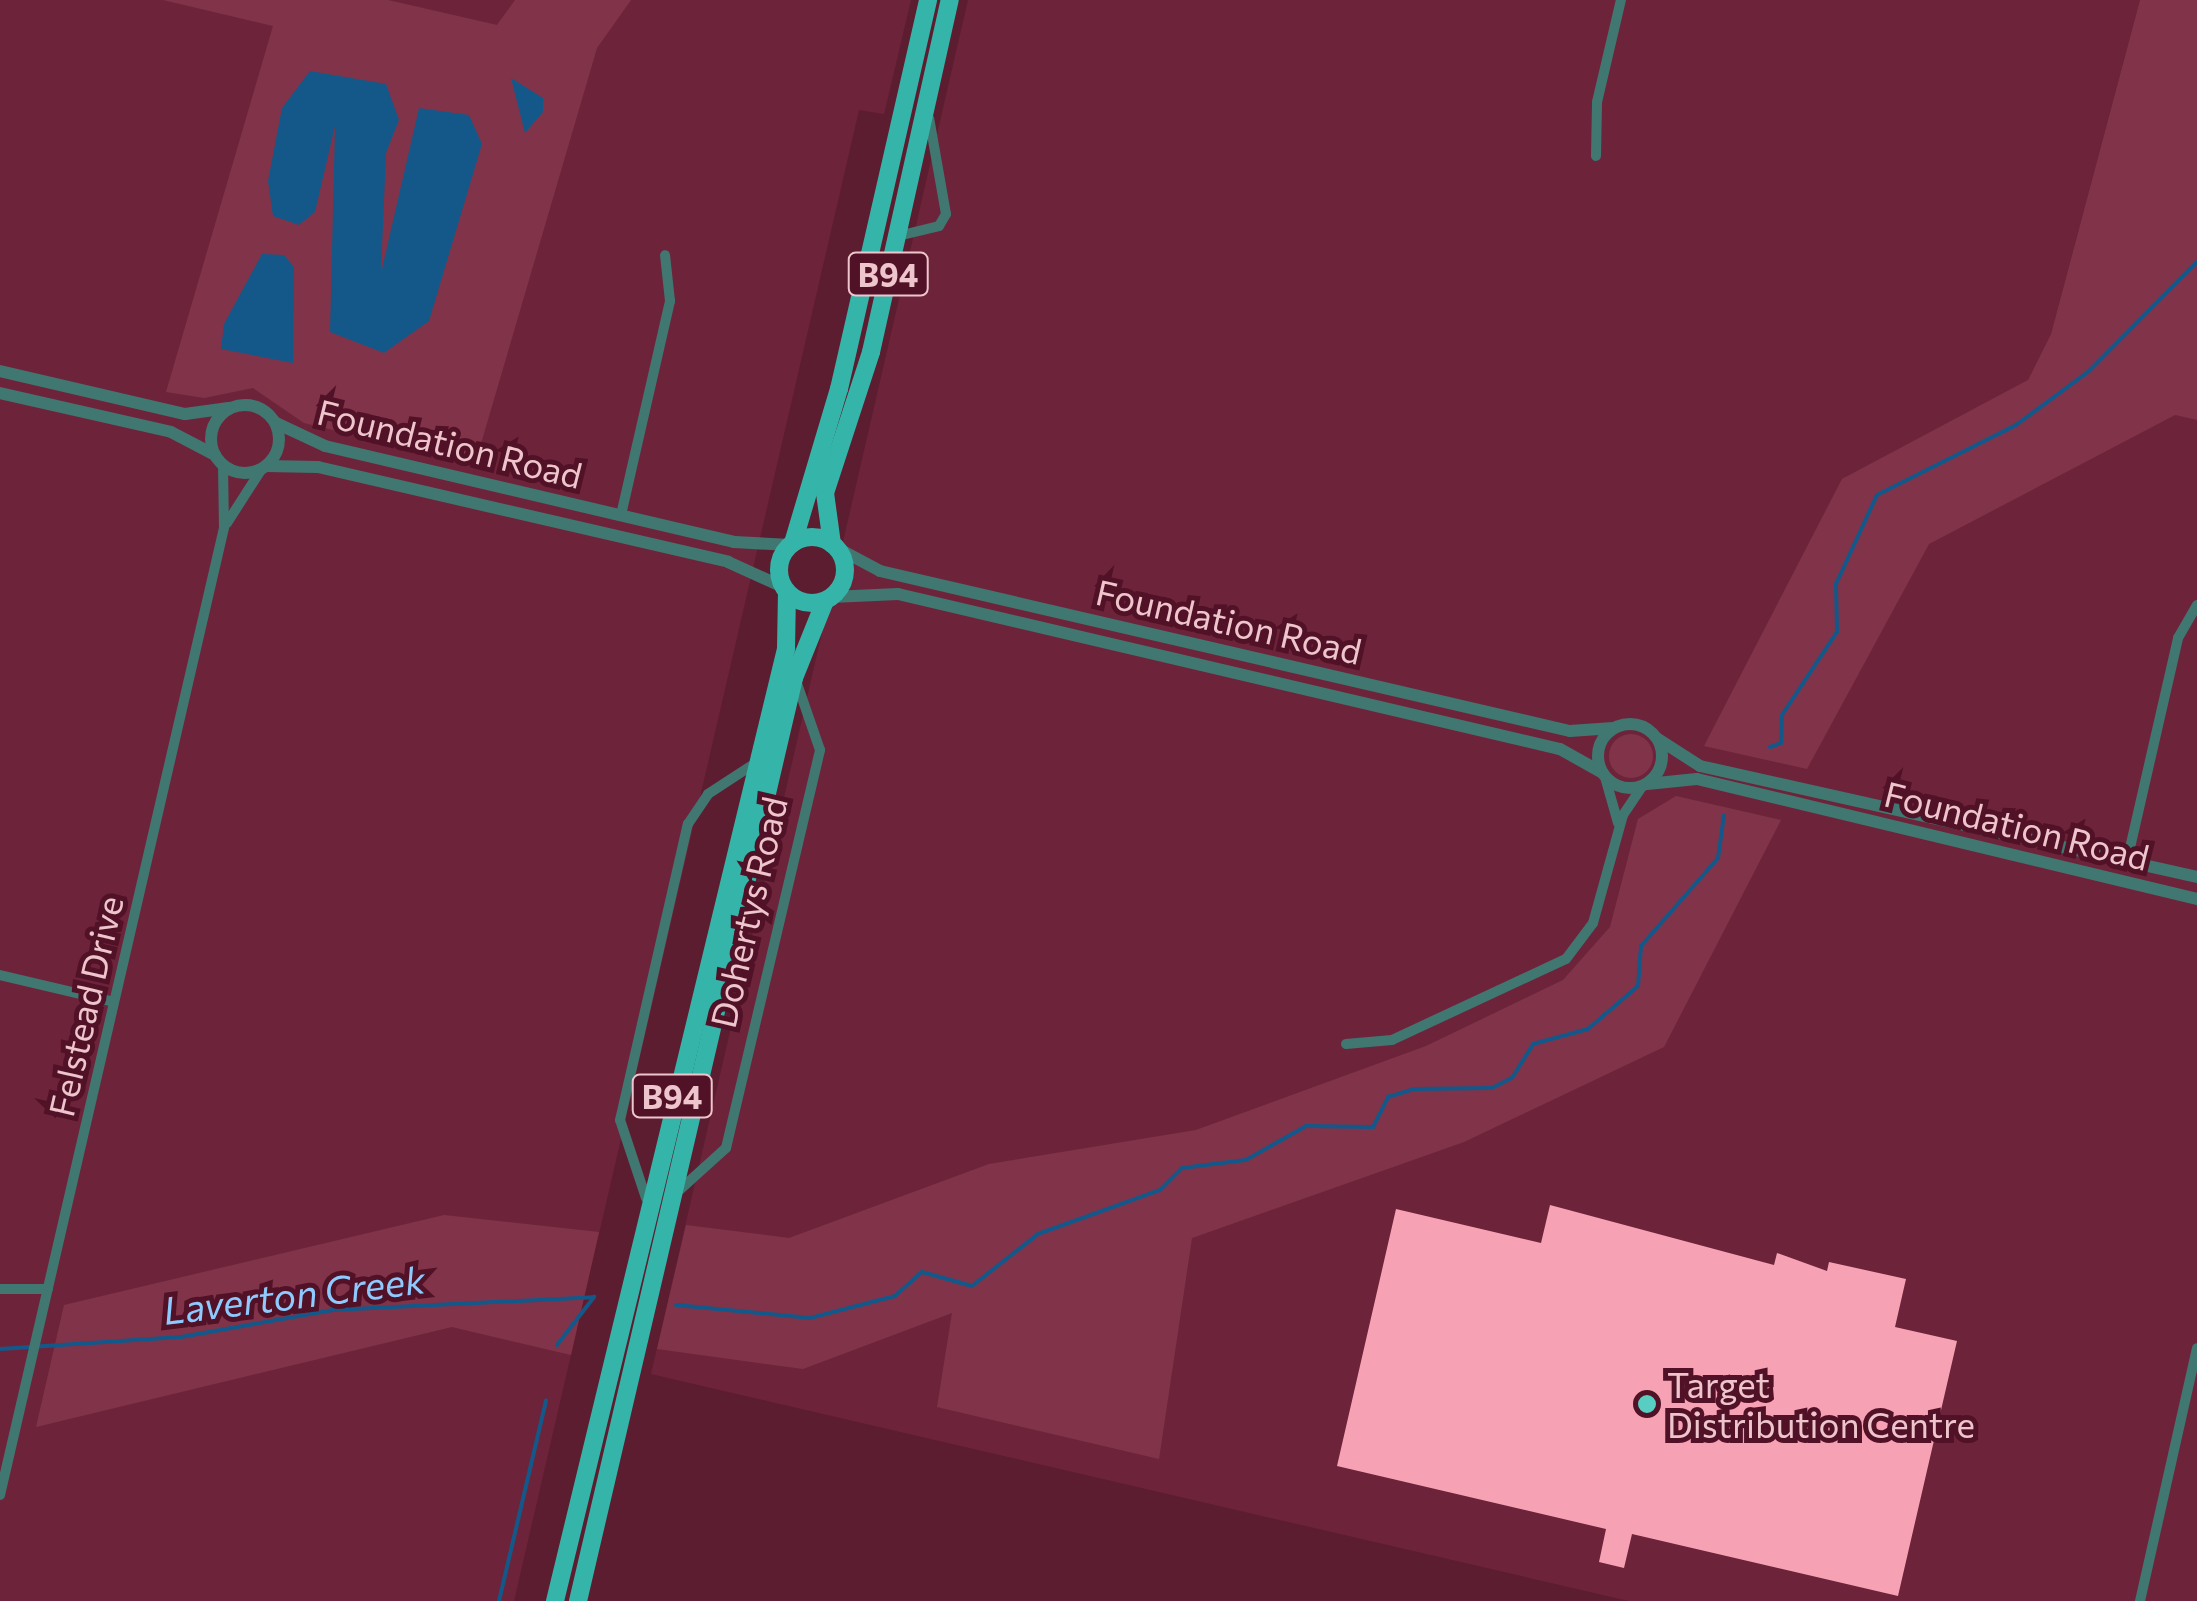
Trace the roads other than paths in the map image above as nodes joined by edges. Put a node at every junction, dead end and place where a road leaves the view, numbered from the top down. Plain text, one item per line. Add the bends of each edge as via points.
1 (928, 0) edge
2 (950, 0) edge
3 (1620, 0) edge
4 (927, 102) junction
5 (1596, 156) dead end
6 (896, 238) junction
7 (665, 255) dead end
8 (0, 371) edge
9 (0, 393) edge
10 (229, 408) junction
11 (276, 423) junction
12 (219, 460) junction
13 (412, 466) junction
14 (264, 468) junction
15 (406, 488) junction
16 (621, 515) junction
17 (224, 528) junction
18 (791, 544) junction
19 (834, 546) junction
20 (785, 589) junction
21 (828, 599) junction
22 (2197, 605) edge
23 (794, 678) junction
24 (1614, 728) junction
25 (1658, 740) junction
26 (751, 766) junction
27 (1604, 775) junction
28 (1644, 786) junction
29 (1618, 829) junction
30 (2127, 860) junction
31 (2197, 876) edge
32 (2197, 899) edge
33 (0, 975) edge
34 (114, 1002) junction
35 (1346, 1044) dead end
36 (646, 1198) junction
37 (669, 1198) junction
38 (0, 1289) edge
39 (48, 1289) junction
40 (2197, 1348) edge
41 (0, 1496) edge
42 (555, 1601) edge
43 (578, 1601) edge
44 (2140, 1601) edge

1 - 18 main road, B94 via 828,430
2 - 4 main road, B94
3 - 5 street via 1597,102
4 - 6 main road, B94
4 - 6 street via 946,214 940,226
6 - 19 main road, B94 via 826,493
7 - 16 street via 670,301
8 - 10 street via 185,414
9 - 12 street via 171,432
10 - 11 street via 260,408
10 - 12 street via 214,424
11 - 13 street, Foundation Road via 298,438
11 - 14 street via 279,446
12 - 14 street
12 - 17 street, Felstead Drive
13 - 15 street
13 - 16 street, Foundation Road
14 - 15 street, Foundation Road via 318,467
14 - 17 street, Felstead Drive
15 - 20 street, Foundation Road via 728,562
16 - 18 street, Foundation Road
17 - 34 street, Felstead Drive
18 - 19 main road
18 - 20 main road, B94 via 780,561
19 - 21 main road, B94 via 845,574
19 - 24 street, Foundation Road via 880,571 1570,731
20 - 21 main road
20 - 26 main road, Dohertys Road / B94 via 789,635
21 - 23 main road, Dohertys Road / B94
21 - 27 street, Foundation Road via 898,594 1560,749
22 - 30 street via 2178,638
23 - 37 main road, Dohertys Road / B94
23 - 37 street, Dohertys Road via 820,750 726,1148
24 - 25 street via 1633,724
24 - 27 street via 1598,754
25 - 28 street via 1660,769
25 - 30 street, Foundation Road via 1700,766
26 - 36 main road, Dohertys Road / B94
26 - 36 street, Dohertys Road via 721,782 688,824 620,1120
27 - 28 street
27 - 29 street
28 - 29 street
28 - 32 street, Foundation Road via 1697,779
29 - 35 street via 1599,909 1566,959 1392,1040
30 - 31 street, Foundation Road
33 - 34 street
34 - 39 street, Felstead Drive
36 - 42 main road, Dohertys Road / B94
37 - 43 main road, Dohertys Road / B94
38 - 39 street
39 - 41 street, Felstead Drive
40 - 44 street

